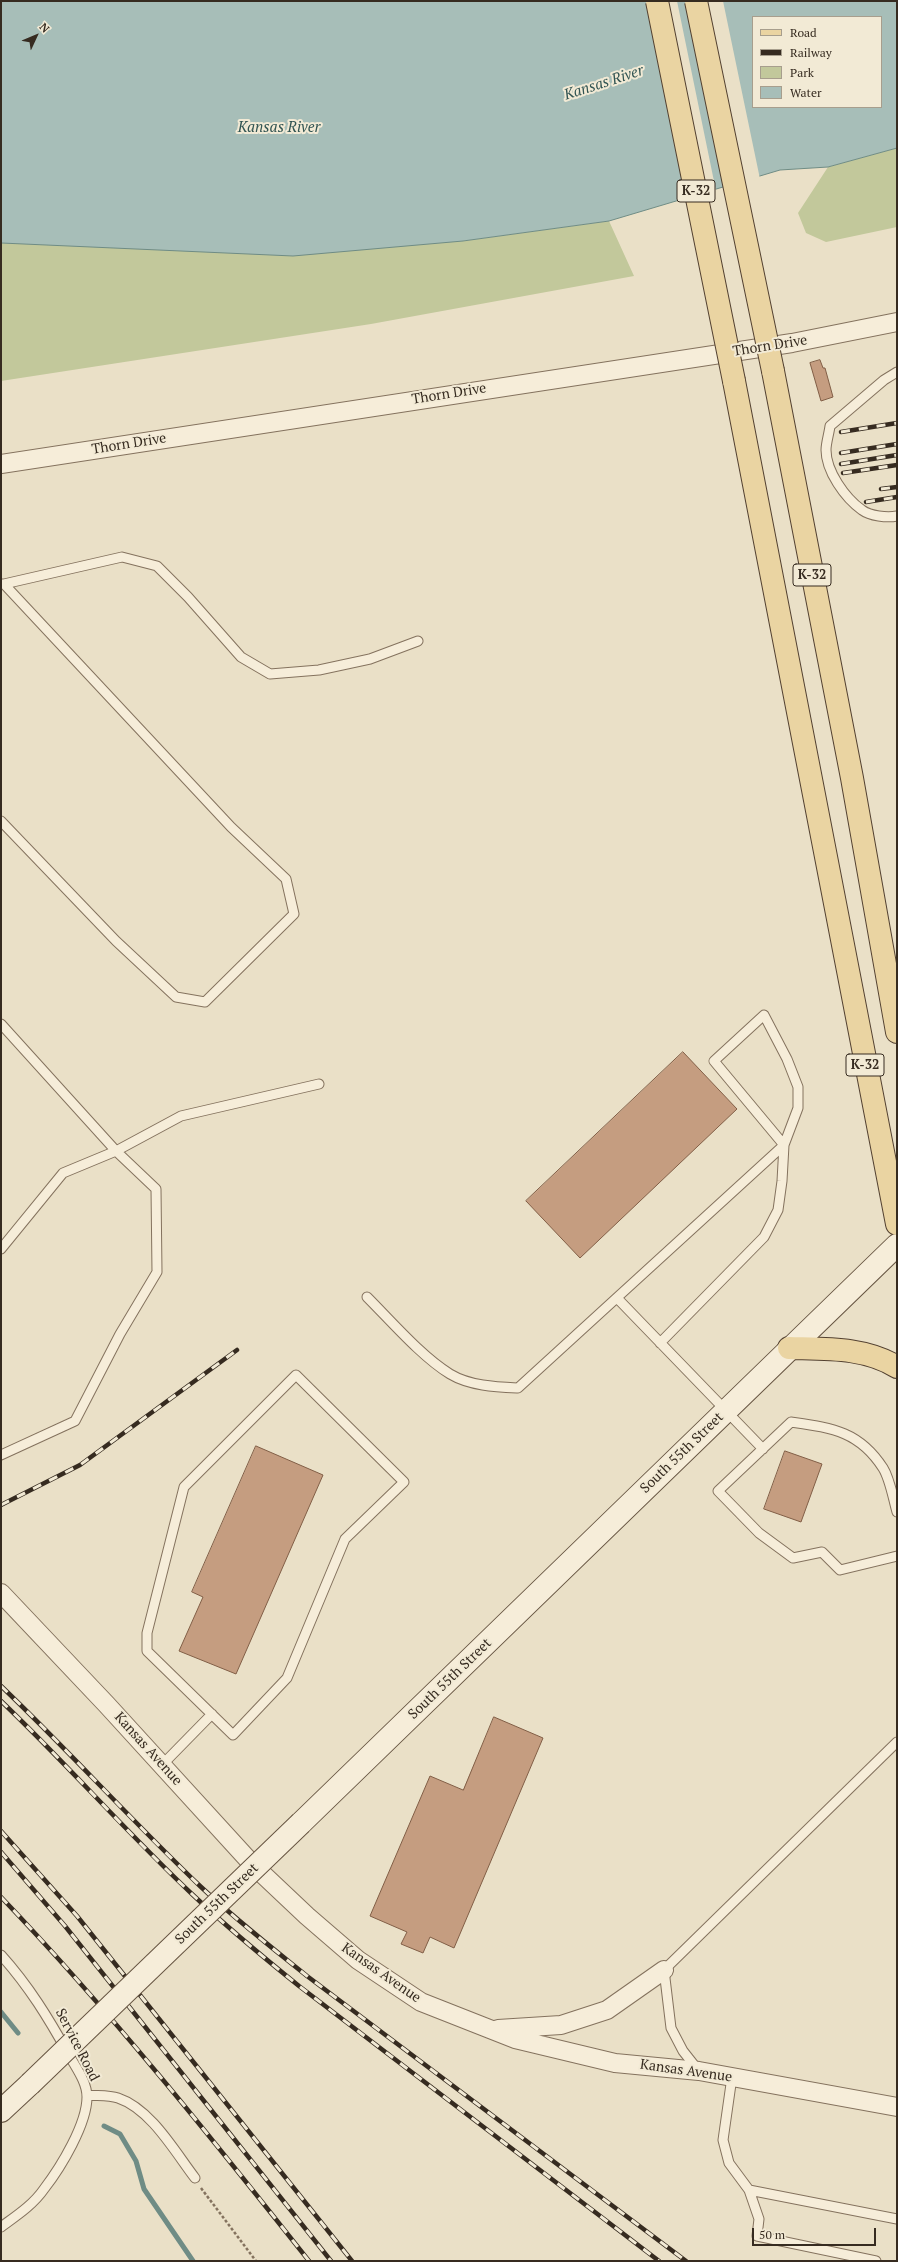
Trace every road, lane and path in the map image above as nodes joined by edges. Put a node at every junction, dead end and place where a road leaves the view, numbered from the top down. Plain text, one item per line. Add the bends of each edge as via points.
1 (657, 1) edge
2 (696, 1) edge
3 (897, 322) edge
4 (897, 372) edge
5 (1, 464) edge
6 (897, 516) edge
7 (2, 584) edge
8 (418, 641) dead end
9 (1, 821) edge
10 (888, 980) junction
11 (897, 1004) edge
12 (1, 1024) edge
13 (897, 1032) edge
14 (319, 1084) dead end
15 (784, 1145) junction
16 (116, 1151) junction
17 (897, 1224) edge
18 (897, 1245) edge
19 (1, 1249) edge
20 (367, 1297) dead end
21 (617, 1298) junction
22 (660, 1343) junction
23 (789, 1348) junction
24 (897, 1367) edge
25 (726, 1410) junction
26 (763, 1449) junction
27 (1, 1455) edge
28 (897, 1512) edge
29 (897, 1556) edge
30 (1, 1593) edge
31 (212, 1714) junction
32 (897, 1742) edge
33 (162, 1765) junction
34 (1, 1955) edge
35 (664, 1970) junction
36 (494, 2030) junction
37 (698, 2071) junction
38 (732, 2077) junction
39 (87, 2095) junction
40 (897, 2108) edge
41 (1, 2111) edge
42 (195, 2178) joint
43 (749, 2190) junction
44 (897, 2219) edge
45 (1, 2227) edge
46 (256, 2261) edge
47 (876, 2261) edge

1 - 17 main road, K-32, bridge via 734,381
2 - 10 main road, K-32, bridge via 773,371 852,778
3 - 5 street, Thorn Drive via 792,343
4 - 6 lane via 830,426 826,452 832,473 842,489 862,510 888,518
7 - 8 lane via 122,557 157,566 241,657 270,674 319,670 370,659
7 - 9 lane via 226,821 286,879 294,914 205,1002 176,997 116,941
10 - 11 main road
10 - 13 main road, K-32
12 - 16 lane
14 - 16 lane via 181,1116
15 - 15 lane via 714,1061 764,1015 787,1059 798,1087 798,1108
15 - 21 lane
15 - 22 lane via 778,1210 764,1237
16 - 19 lane via 63,1173
16 - 27 lane via 156,1189 157,1272 120,1334 75,1421
18 - 23 main road, South 55th Street
20 - 21 lane via 411,1342 450,1374 488,1386 518,1388
21 - 22 lane
22 - 25 lane
23 - 24 main road via 850,1350 873,1355
23 - 25 main road, South 55th Street
25 - 26 lane
25 - 41 main road, South 55th Street, bridge
26 - 28 lane via 791,1422 833,1428 861,1441 884,1469
26 - 29 lane via 718,1491 758,1533 793,1558 822,1552 840,1570
30 - 33 street, Kansas Avenue
31 - 31 lane via 233,1735 286,1678 345,1539 404,1482 296,1375 184,1487 147,1633 147,1651
31 - 33 lane
32 - 35 lane
33 - 36 street, Kansas Avenue via 253,1865 358,1960 421,2002
34 - 39 lane, Service Road via 34,1995 52,2024 83,2080
35 - 36 street via 607,2010 561,2025
35 - 37 lane via 671,2028 683,2051
36 - 37 street, Kansas Avenue via 515,2039 616,2062
37 - 38 street, Kansas Avenue
38 - 40 street, Kansas Avenue
38 - 43 lane via 723,2140 729,2163
39 - 42 lane via 118,2098 138,2108 152,2122
39 - 45 lane, Service Road via 86,2115 44,2190 23,2211
42 - 46 path
43 - 44 lane
43 - 47 lane via 759,2219 757,2236

